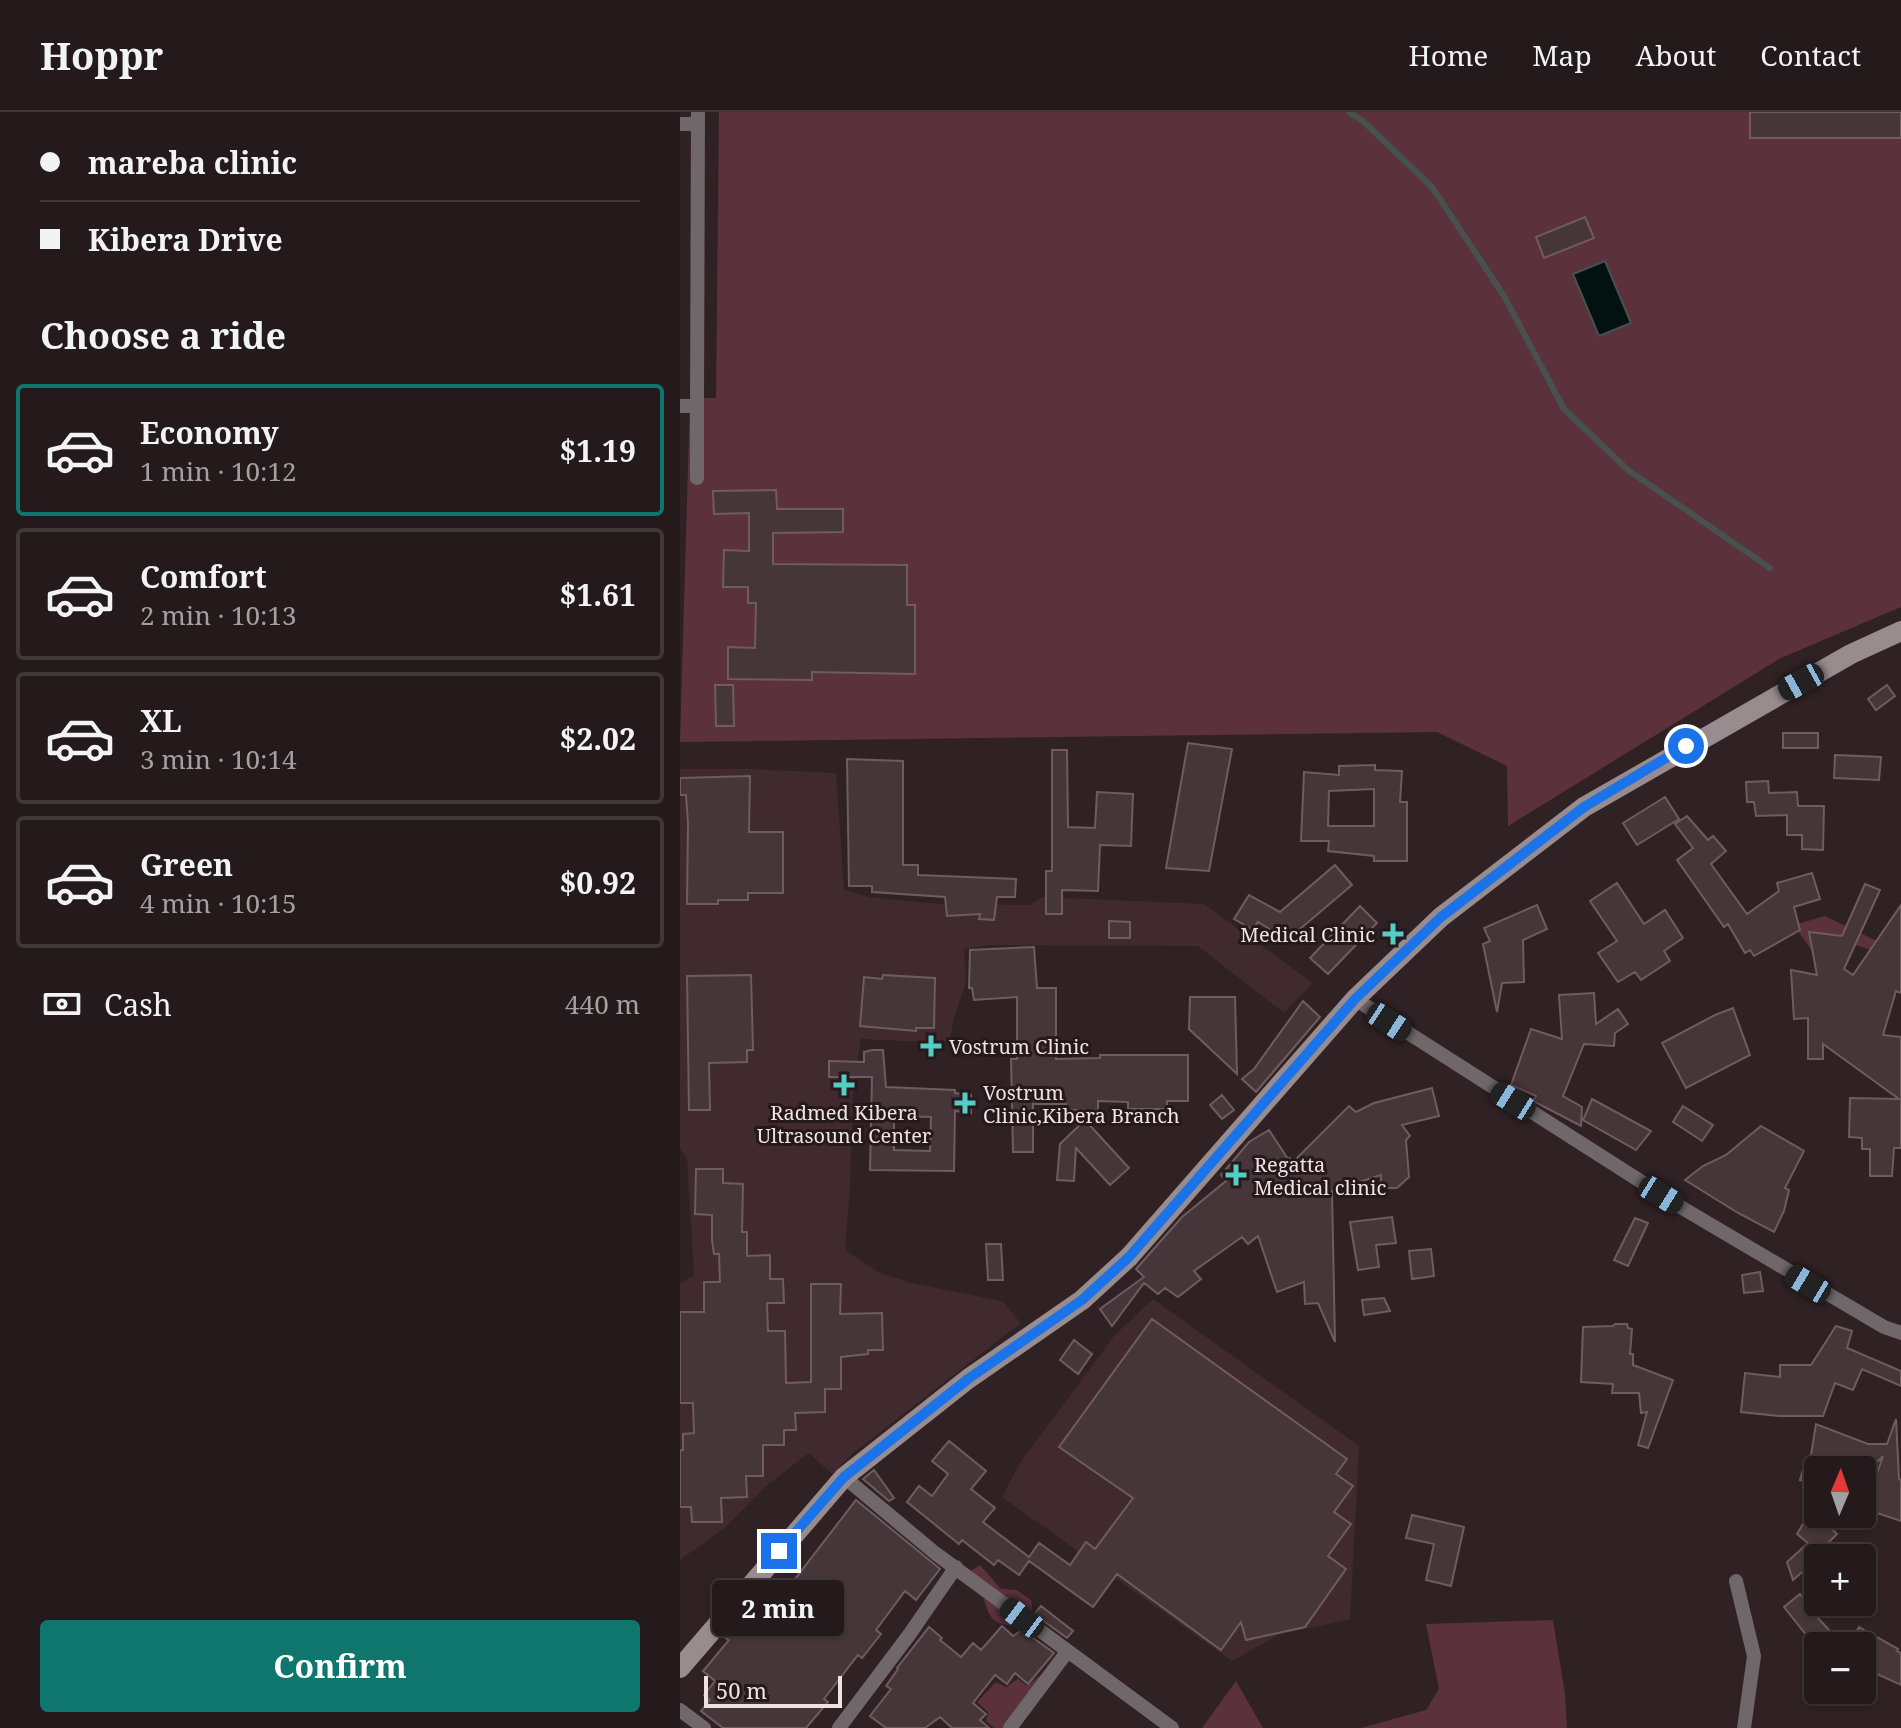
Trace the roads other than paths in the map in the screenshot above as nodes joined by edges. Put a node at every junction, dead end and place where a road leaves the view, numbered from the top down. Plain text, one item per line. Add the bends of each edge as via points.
1 (698, 118) edge
2 (680, 124) edge
3 (680, 406) edge
4 (697, 406) junction
5 (697, 478) dead end
6 (1901, 631) edge
7 (1355, 999) junction
8 (1901, 1333) edge
9 (844, 1477) junction
10 (956, 1567) junction
11 (1736, 1581) dead end
12 (1067, 1652) junction
13 (680, 1668) edge
14 (680, 1710) edge
15 (704, 1728) edge
16 (839, 1728) edge
17 (1010, 1728) edge
18 (1172, 1728) edge
19 (1744, 1728) edge

1 - 2 street
1 - 4 street
3 - 4 street
4 - 5 street
6 - 7 street via 1851,654 1584,807 1441,917
7 - 8 street via 1684,1209
7 - 9 street via 1129,1257 1082,1300 968,1379
9 - 10 street
9 - 13 street
10 - 12 street
10 - 16 street
11 - 19 street via 1754,1656
12 - 17 street
12 - 18 street
14 - 15 street

